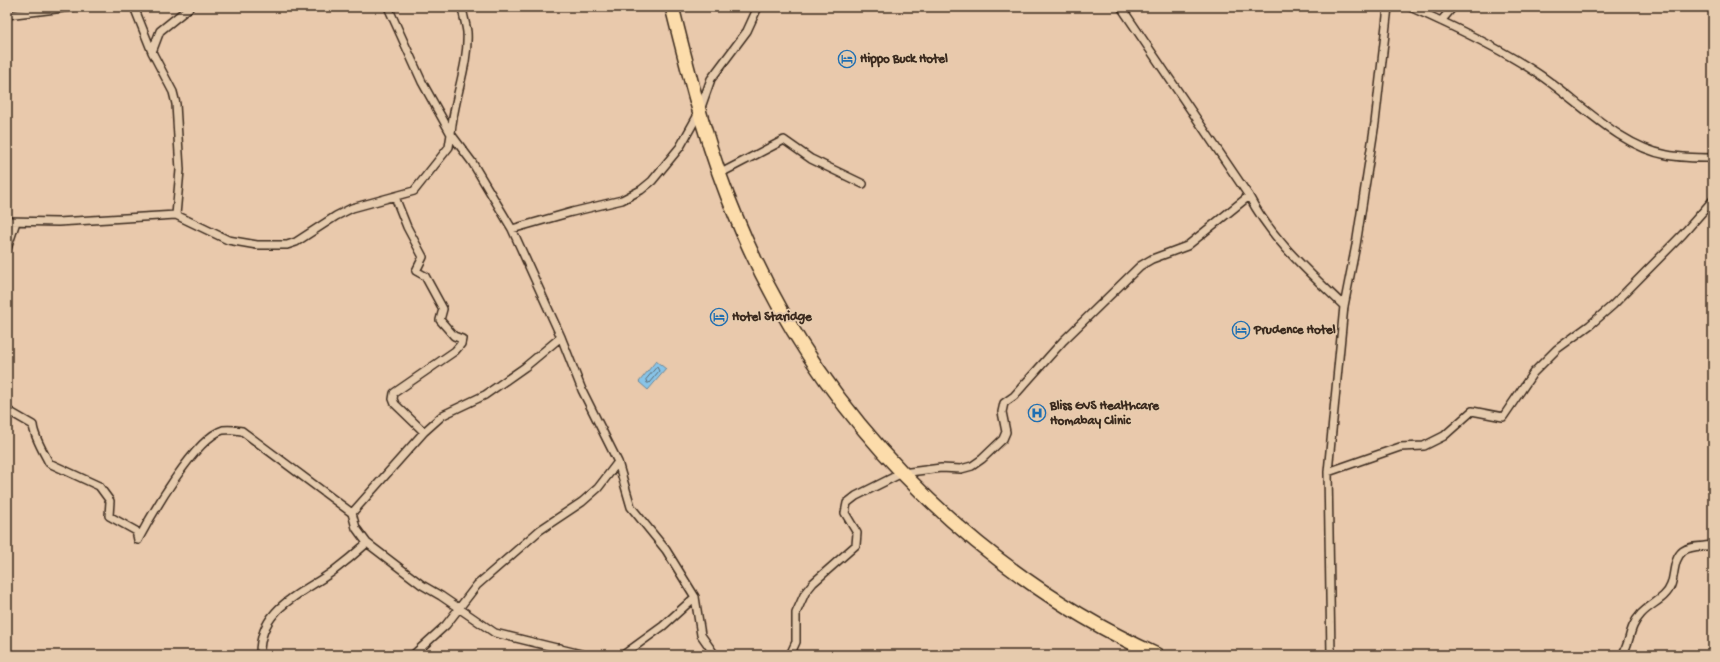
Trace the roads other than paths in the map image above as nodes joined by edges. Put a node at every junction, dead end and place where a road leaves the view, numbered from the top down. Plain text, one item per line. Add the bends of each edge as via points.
1 (72, 7) edge
2 (134, 7) edge
3 (190, 7) edge
4 (388, 7) edge
5 (462, 7) edge
6 (672, 7) edge
7 (758, 7) edge
8 (1121, 7) edge
9 (1388, 7) edge
10 (1410, 7) edge
11 (1453, 7) edge
12 (7, 15) edge
13 (1441, 21) junction
14 (152, 52) junction
15 (699, 113) junction
16 (451, 134) junction
17 (1713, 158) edge
18 (718, 174) junction
19 (863, 184) dead end
20 (1249, 196) junction
21 (395, 197) junction
22 (1713, 200) edge
23 (176, 215) junction
24 (7, 221) edge
25 (16, 222) junction
26 (512, 229) junction
27 (7, 249) edge
28 (1344, 306) junction
29 (561, 337) junction
30 (7, 410) edge
31 (424, 432) junction
32 (618, 462) junction
33 (1328, 472) junction
34 (902, 473) junction
35 (352, 513) junction
36 (367, 543) junction
37 (1713, 545) edge
38 (695, 598) junction
39 (458, 608) junction
40 (560, 648) junction
41 (260, 655) edge
42 (413, 655) edge
43 (549, 655) edge
44 (585, 655) edge
45 (624, 655) edge
46 (715, 655) edge
47 (790, 655) edge
48 (1157, 655) edge
49 (1331, 655) edge
50 (1622, 655) edge

1 - 12 street
2 - 14 street
3 - 14 street via 160,31
4 - 16 street via 422,82
5 - 16 street via 467,32
6 - 15 highway
7 - 15 street via 747,31 711,79
8 - 20 street
9 - 28 street via 1374,131
10 - 13 street
11 - 13 street
13 - 17 street via 1537,73 1614,132 1648,149 1667,155
14 - 23 street via 173,92 176,104 180,170
15 - 18 highway
15 - 26 street via 680,147 652,181 629,197
16 - 21 street via 449,147 418,187 414,191
16 - 26 street via 472,162
18 - 19 street via 784,140 811,159
18 - 34 highway via 756,261 780,308 835,394
20 - 28 street via 1260,217 1296,260
20 - 34 street via 1186,246 1140,266 1063,341 1014,396 1004,403 1002,412 1006,432 1003,439 982,459 972,466 961,469 941,468
21 - 23 street via 352,208 287,245 257,245 228,240
21 - 31 street via 407,228 423,257 416,271 425,276 443,309 440,320 454,336 462,338 455,351 394,393 395,404
22 - 33 street via 1613,305 1556,349 1533,373 1503,417 1472,411 1444,436 1424,446 1400,447
23 - 25 street
24 - 25 street
25 - 27 street
26 - 29 street
28 - 33 street
29 - 31 street via 525,367 485,395 443,415
29 - 32 street via 582,390
30 - 35 street via 33,425 34,433 49,463 99,486 110,501 109,516 136,531 138,540 178,474 210,438 223,430 242,431
31 - 35 street
32 - 38 street via 631,507 666,550
32 - 39 street via 598,488 509,556 476,585
33 - 49 street
34 - 47 street via 847,503 845,513 857,533 856,545 805,593 796,614 796,642
34 - 48 highway via 972,538 1013,571 1087,620
35 - 36 street via 356,528
36 - 39 street via 422,585
36 - 41 street via 332,572 273,614 266,623
37 - 50 street via 1691,547 1678,557 1667,594 1642,613 1631,628
38 - 45 street
38 - 46 street via 702,635
39 - 40 street via 495,633
39 - 42 street via 446,626
40 - 43 street
40 - 44 street

